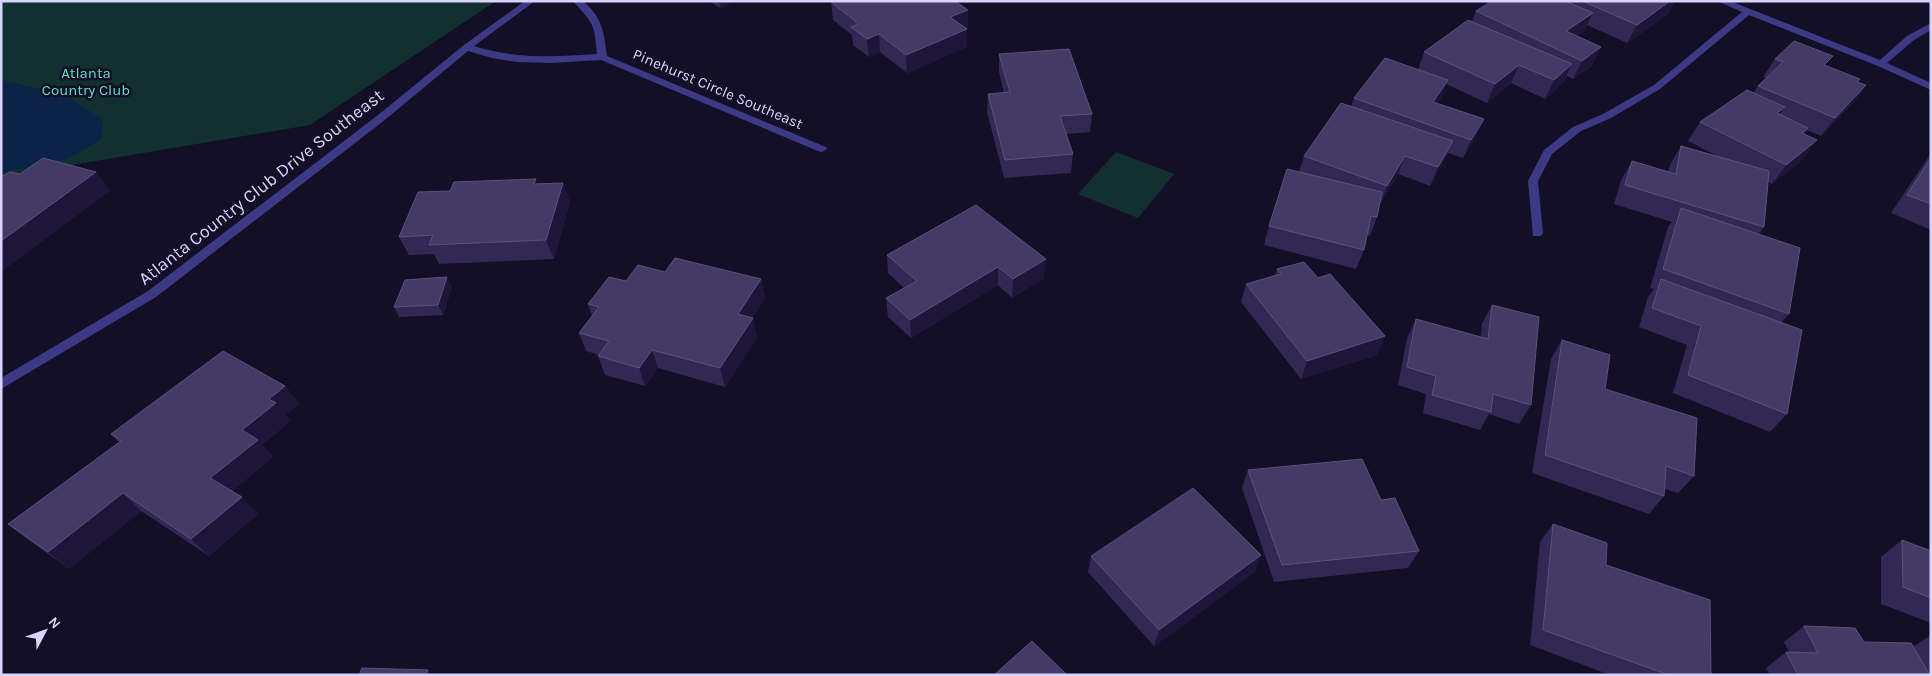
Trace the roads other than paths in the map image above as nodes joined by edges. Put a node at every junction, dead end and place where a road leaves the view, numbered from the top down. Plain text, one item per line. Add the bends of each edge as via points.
1 (531, 1) edge
2 (577, 1) edge
3 (1720, 1) edge
4 (1748, 12) junction
5 (1931, 26) edge
6 (467, 47) junction
7 (602, 57) junction
8 (1882, 64) junction
9 (1931, 87) edge
10 (822, 149) dead end
11 (1537, 233) dead end
12 (1, 384) edge

1 - 6 street, Atlanta Country Club Drive Southeast
2 - 7 street via 593,13 599,26
3 - 4 street
4 - 8 street
4 - 11 street via 1657,87 1577,129 1548,152 1533,181
5 - 8 street via 1896,49
6 - 7 street, Pinehurst Circle Southeast via 517,59
6 - 12 street, Atlanta Country Club Drive Southeast via 382,117 152,294
7 - 10 street, Pinehurst Circle Southeast
8 - 9 street

